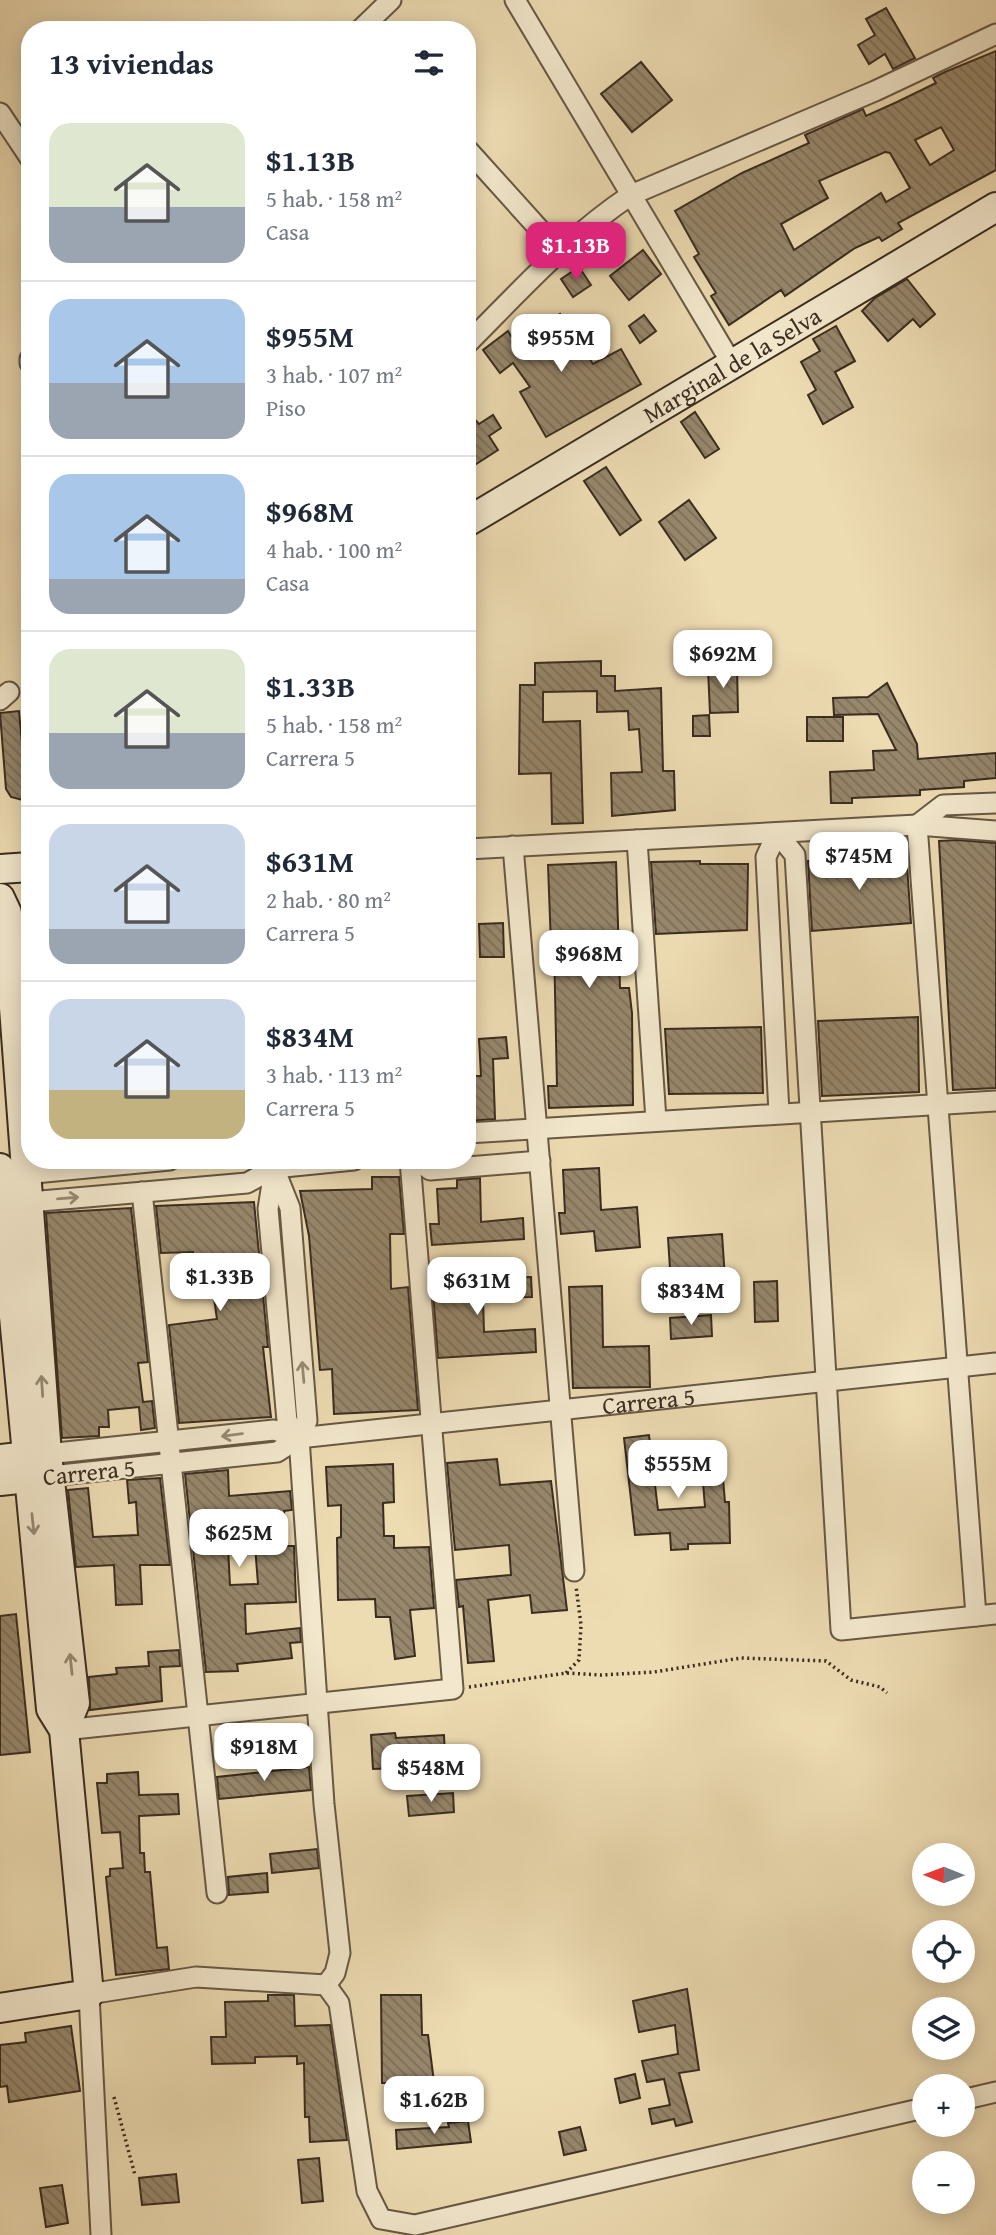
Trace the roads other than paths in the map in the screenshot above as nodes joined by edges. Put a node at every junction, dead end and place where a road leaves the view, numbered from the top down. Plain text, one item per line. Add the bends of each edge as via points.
1 (391, 0) edge
2 (515, 0) edge
3 (369, 21) edge
4 (996, 34) edge
5 (0, 113) edge
6 (21, 144) edge
7 (476, 159) edge
8 (631, 195) junction
9 (996, 207) edge
10 (559, 251) junction
11 (476, 335) edge
12 (732, 364) junction
13 (476, 517) edge
14 (996, 803) edge
15 (917, 825) junction
16 (996, 831) edge
17 (777, 833) junction
18 (637, 840) junction
19 (513, 846) junction
20 (476, 848) edge
21 (21, 868) edge
22 (0, 869) edge
23 (21, 882) edge
24 (0, 883) edge
25 (0, 898) edge
26 (996, 1101) edge
27 (938, 1105) junction
28 (810, 1112) junction
29 (779, 1113) junction
30 (656, 1120) junction
31 (537, 1127) junction
32 (476, 1132) edge
33 (540, 1161) junction
34 (476, 1166) edge
35 (57, 1169) edge
36 (262, 1169) edge
37 (269, 1169) edge
38 (411, 1169) edge
39 (7, 1173) edge
40 (142, 1192) junction
41 (11, 1203) edge
42 (996, 1363) edge
43 (957, 1368) junction
44 (826, 1381) junction
45 (562, 1410) junction
46 (433, 1424) junction
47 (299, 1438) junction
48 (169, 1443) junction
49 (31, 1464) edge
50 (171, 1464) junction
51 (0, 1481) edge
52 (574, 1572) road end
53 (986, 1615) edge
54 (319, 1704) junction
55 (198, 1717) junction
56 (64, 1730) junction
57 (217, 1893) dead end
58 (326, 1985) junction
59 (89, 1994) junction
60 (0, 2008) edge
61 (996, 2092) edge
62 (975, 2097) edge
63 (912, 2111) edge
64 (101, 2235) edge

1 - 3 street
2 - 8 street
4 - 8 street
5 - 6 street
7 - 10 street
8 - 10 street
8 - 12 street
9 - 12 street, Marginal de la Selva
10 - 11 street
12 - 13 street, Marginal de la Selva
14 - 15 street via 943,805
15 - 16 street
15 - 17 street
15 - 27 street
17 - 18 street
17 - 28 street via 795,855
17 - 29 street via 766,858
18 - 19 street
18 - 30 street
19 - 20 street
19 - 31 street
21 - 22 street
23 - 24 street
25 - 39 street via 7,913
26 - 27 street
27 - 28 street
27 - 43 street
28 - 29 street
28 - 44 street
29 - 30 street
30 - 31 street
31 - 32 street
31 - 33 street
33 - 34 street
33 - 45 street
35 - 39 street
36 - 40 street via 247,1183
37 - 47 street via 268,1209 287,1421
38 - 46 street
39 - 41 street
41 -> 40 street
40 - 48 street
41 - 49 street
42 - 43 street, Carrera 5
43 - 44 street, Carrera 5
43 - 53 street
44 - 45 street, Carrera 5
44 - 53 street via 841,1630
45 - 46 street, Carrera 5
45 - 52 street
46 - 47 street, Carrera 5
46 - 54 street via 453,1689
47 -> 48 street, Carrera 5 via 274,1430
47 - 50 street, Carrera 5 via 276,1452
47 - 54 street
48 - 49 street, Carrera 5
48 - 50 street
49 - 50 street, Carrera 5
49 - 51 street, Carrera 5
49 - 56 street via 51,1709
50 - 55 street
54 - 55 street
54 - 58 street via 340,1953
55 - 56 street
55 - 57 street
56 - 59 street
58 - 59 street via 196,1977
58 - 63 street via 339,2003 368,2191 381,2219 415,2225
59 - 60 street
59 - 64 street
61 - 62 street

